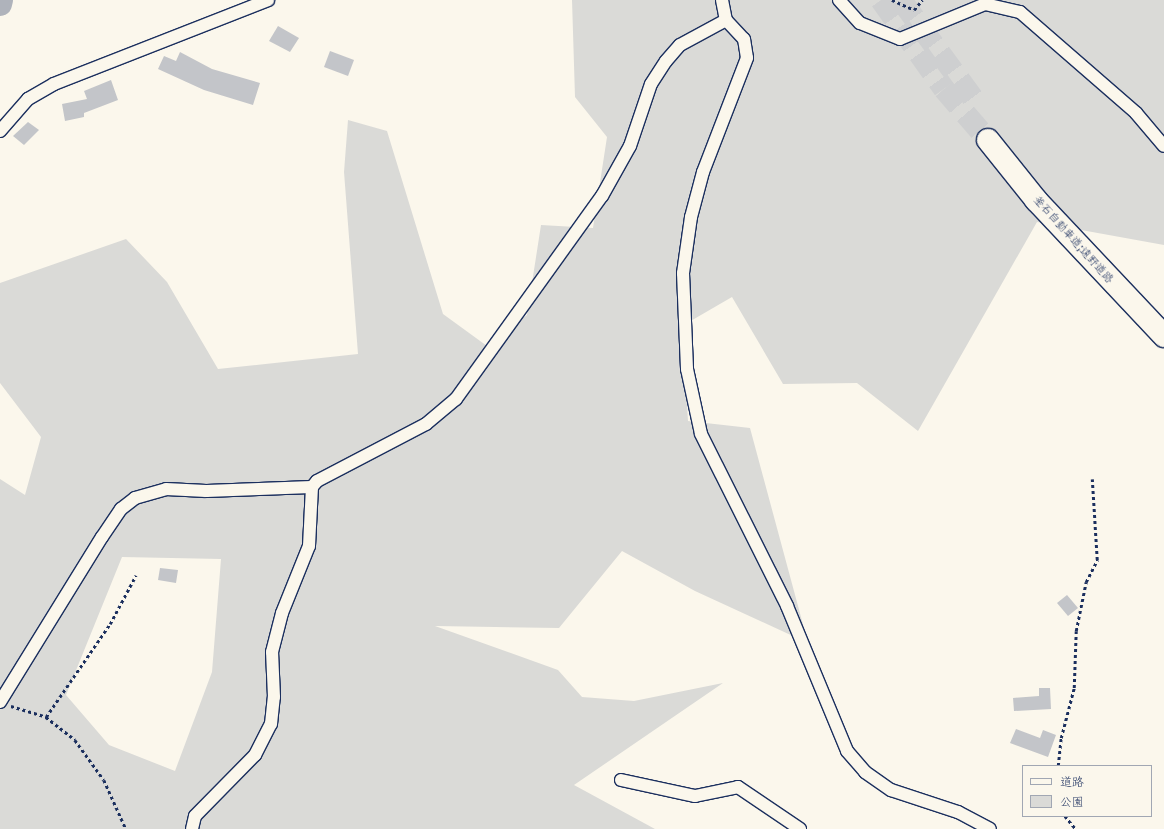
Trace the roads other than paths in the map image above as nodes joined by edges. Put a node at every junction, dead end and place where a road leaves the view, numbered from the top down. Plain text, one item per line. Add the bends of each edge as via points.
1 (268, 0) edge
2 (722, 0) edge
3 (839, 0) edge
4 (726, 20) junction
5 (0, 132) edge
6 (1164, 146) edge
7 (1164, 316) edge
8 (1164, 336) edge
9 (312, 487) junction
10 (0, 702) edge
11 (621, 780) dead end
12 (192, 829) edge
13 (800, 829) edge
14 (990, 829) edge

1 - 5 street via 54,84 28,98
2 - 4 street
3 - 6 street via 860,23 900,38 985,4 1020,12 1136,113
4 - 9 street via 680,45 666,61 651,84 630,146 602,196 456,399 421,427 317,481
4 - 14 street via 744,39 747,58 703,172 691,217 683,272 687,369 701,434 786,606 847,752 865,772 891,790 958,812
7 - 8 highway, 釜石自動車道;遠野道路 via 994,136 1036,200
9 - 10 street via 206,491 166,488 135,498 121,509 102,537
9 - 12 street via 309,546 282,613 272,652 274,697 268,731 255,755 195,816
11 - 13 street via 695,796 738,787

